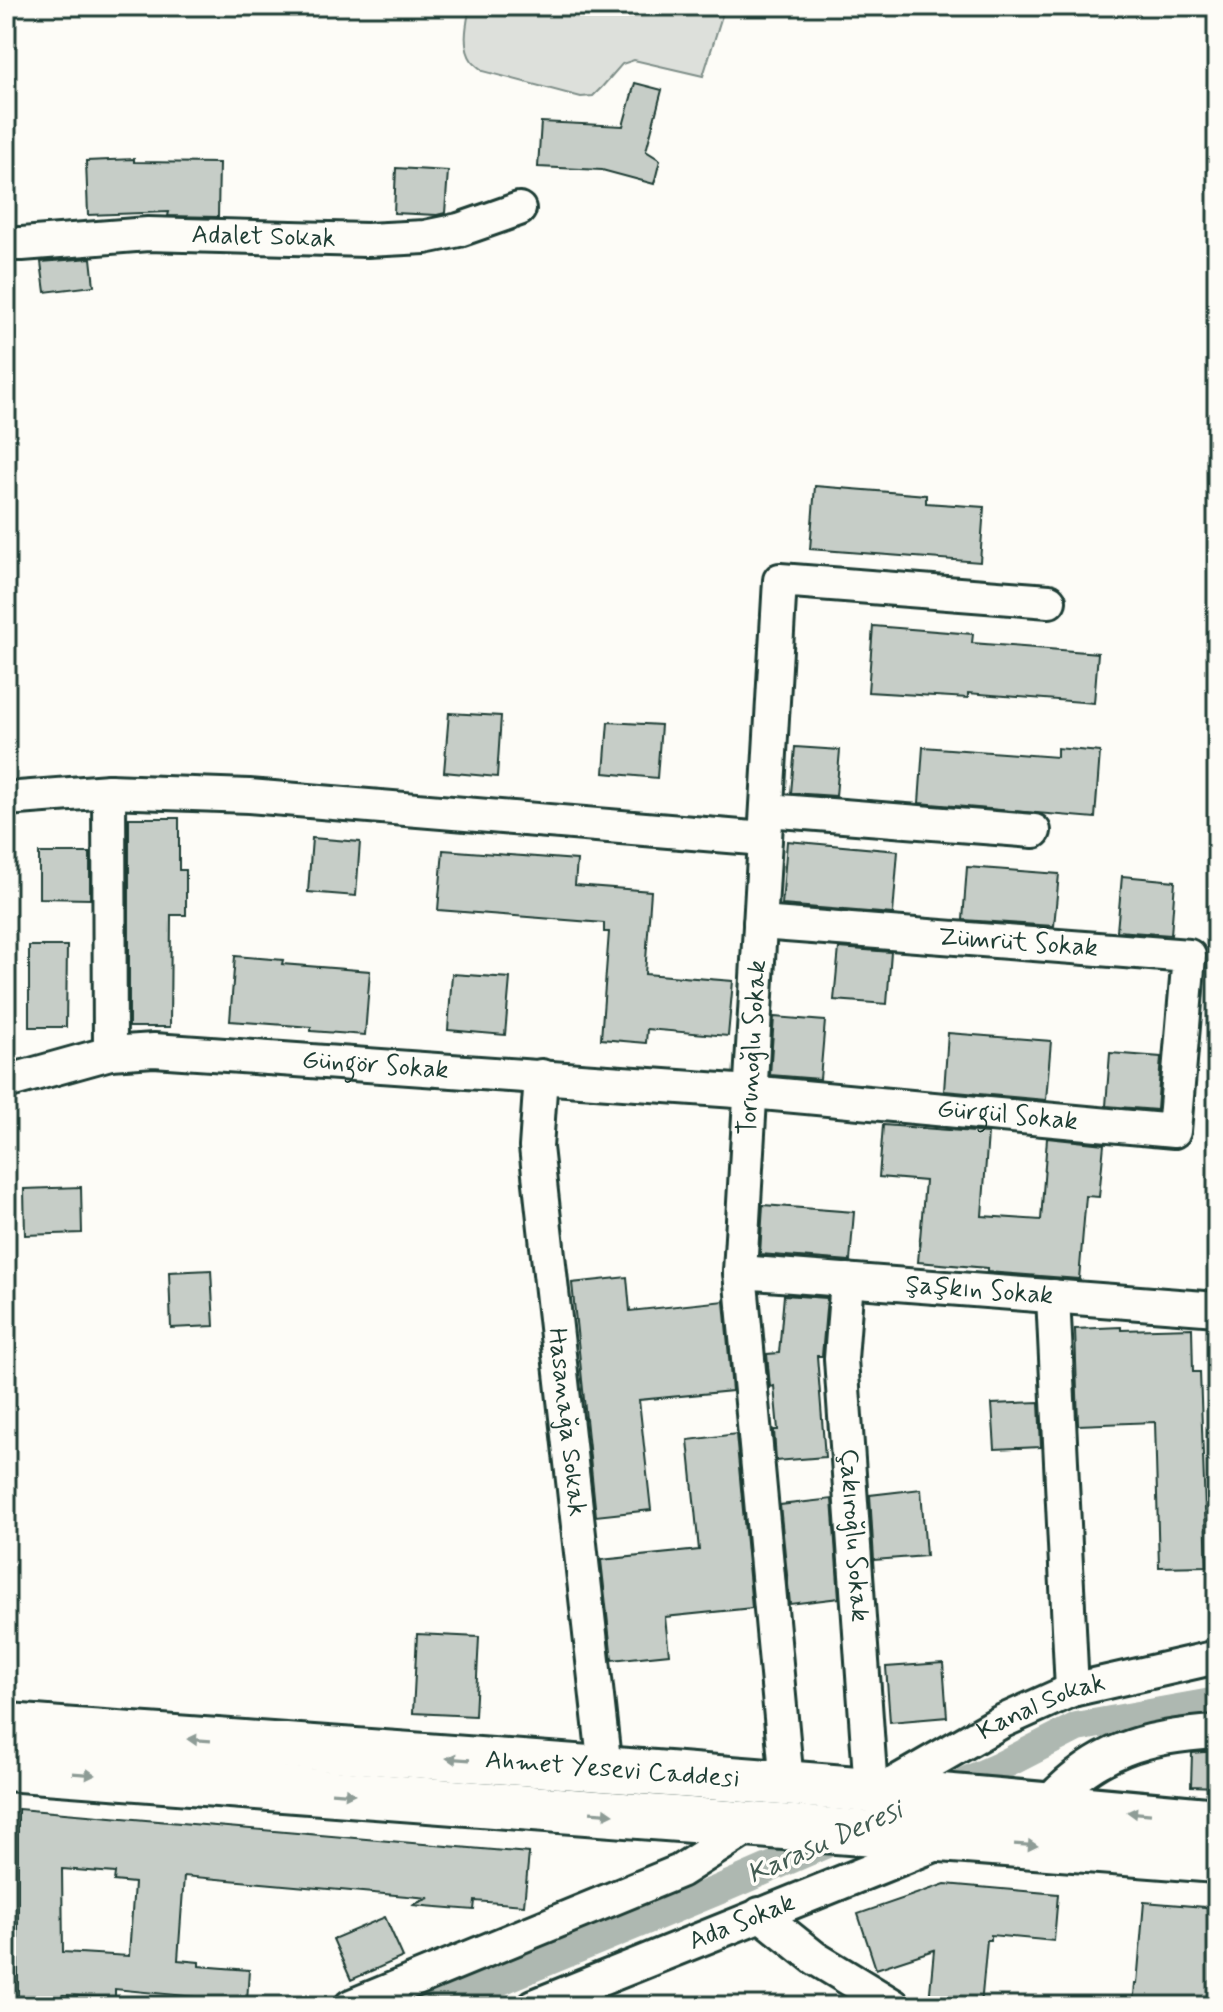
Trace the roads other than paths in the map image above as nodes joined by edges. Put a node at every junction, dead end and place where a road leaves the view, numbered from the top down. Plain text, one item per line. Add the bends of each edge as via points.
1 (519, 209) dead end
2 (6, 244) edge
3 (1049, 601) dead end
4 (109, 791) junction
5 (6, 799) edge
6 (766, 825) junction
7 (1034, 831) dead end
8 (760, 923) junction
9 (1182, 1042) joint
10 (110, 1053) junction
11 (541, 1076) junction
12 (6, 1082) edge
13 (750, 1092) junction
14 (740, 1272) junction
15 (847, 1280) junction
16 (1053, 1296) junction
17 (1217, 1309) edge
18 (1217, 1657) edge
19 (1072, 1690) junction
20 (6, 1726) edge
21 (1217, 1732) edge
22 (6, 1768) edge
23 (605, 1769) junction
24 (787, 1783) junction
25 (876, 1790) junction
26 (1047, 1804) junction
27 (1217, 1821) edge
28 (752, 1825) junction
29 (948, 1839) junction
30 (1217, 1860) edge
31 (760, 1914) junction
32 (598, 1993) edge
33 (351, 2006) edge
34 (534, 2006) edge
35 (894, 2006) edge

1 - 2 street, Adalet Sokak via 425,237 148,234
3 - 6 street, Torunoğlu Sokak via 780,580
4 - 5 street
4 - 6 street
4 - 10 street
6 - 7 street
6 - 8 street, Torunoğlu Sokak
8 - 9 street, Zümrüt Sokak via 1189,956
8 - 13 street, Torunoğlu Sokak
9 - 13 street, Gürgül Sokak via 1174,1131
10 - 11 street, Güngör Sokak via 154,1050
10 - 12 street, Güngör Sokak
11 - 13 street, Güngör Sokak
11 - 23 street, Hasanağa Sokak via 536,1147
13 - 14 street, Torunoğlu Sokak
14 - 15 street, Şaşkın Sokak
14 - 24 street, Torunoğlu Sokak
15 - 16 street, Şaşkın Sokak
15 - 25 street, Çakıroğlu Sokak via 841,1359
16 - 17 street, Şaşkın Sokak
16 - 19 street
18 - 19 street, Kanal Sokak
19 - 25 street, Kanal Sokak
23 -> 20 highway, Ahmet Yesevi Caddesi
21 - 26 street via 1117,1751 1078,1774
22 -> 28 highway, Ahmet Yesevi Caddesi
23 - 24 highway, Ahmet Yesevi Caddesi
24 - 25 highway, Ahmet Yesevi Caddesi
25 - 26 highway, Ahmet Yesevi Caddesi
27 -> 26 highway, Ahmet Yesevi Caddesi
28 - 29 highway, Ahmet Yesevi Caddesi
28 - 33 street via 680,1871
29 -> 30 highway, Ahmet Yesevi Caddesi
29 - 31 street, Ada Sokak
31 - 32 street, Ada Sokak
31 - 35 street via 815,1958
32 - 34 street, Ada Sokak

